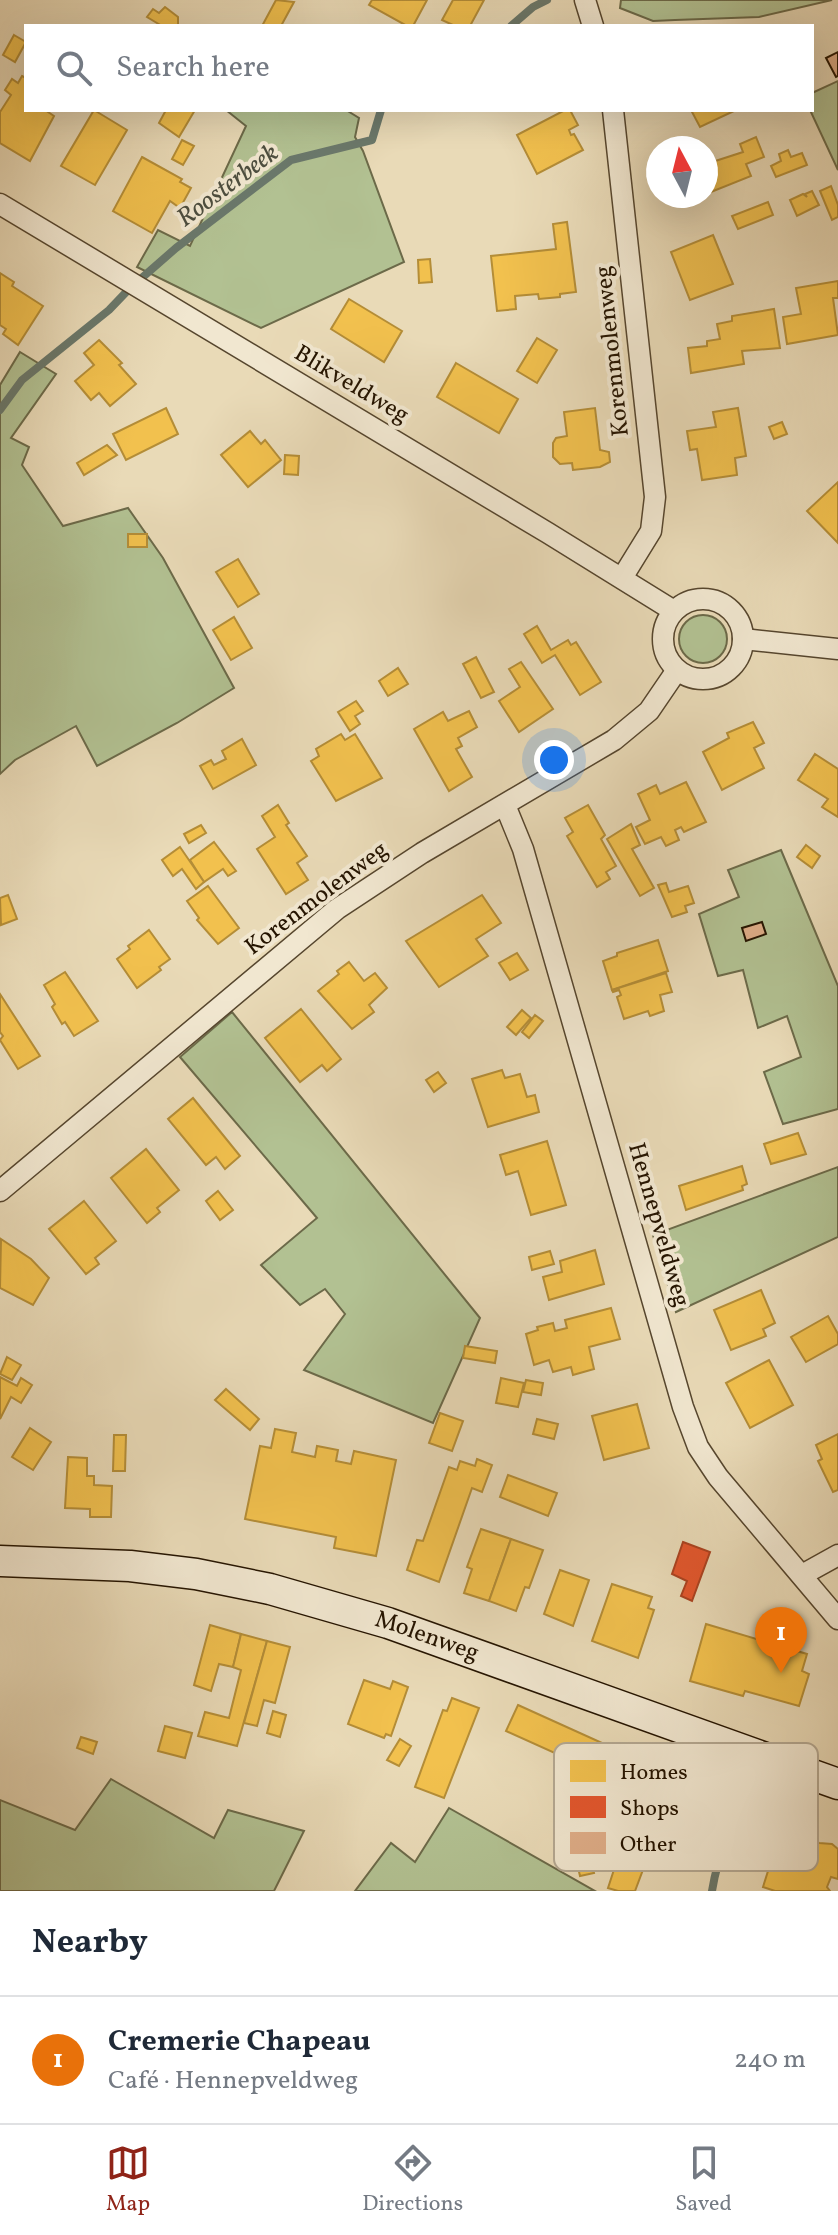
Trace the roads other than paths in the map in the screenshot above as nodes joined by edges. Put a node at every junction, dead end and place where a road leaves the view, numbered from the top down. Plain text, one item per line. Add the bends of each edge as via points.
1 (585, 0) edge
2 (592, 24) edge
3 (613, 112) edge
4 (0, 204) edge
5 (622, 578) junction
6 (674, 611) junction
7 (743, 639) junction
8 (838, 649) edge
9 (677, 670) junction
10 (505, 805) junction
11 (0, 1191) edge
12 (838, 1555) edge
13 (0, 1561) edge
14 (802, 1575) junction
15 (838, 1619) edge
16 (723, 1743) edge
17 (818, 1777) edge
18 (838, 1784) edge

1 - 2 street
3 - 5 street, Korenmolenweg via 655,497 651,531
4 - 5 street, Blikveldweg
5 - 6 street, Blikveldweg
6 - 7 street via 693,601 720,602 738,617
6 - 9 street via 663,648
7 - 8 street
7 - 9 street via 735,666 724,674 701,680
9 - 10 street, Korenmolenweg via 649,711 614,740
10 - 11 street, Korenmolenweg via 337,909
10 - 14 street, Hennepveldweg via 523,849 698,1447
12 - 14 street
13 - 16 street, Molenweg via 130,1566 270,1589 388,1623
14 - 15 street, Hennepveldweg
17 - 18 street, Molenweg

